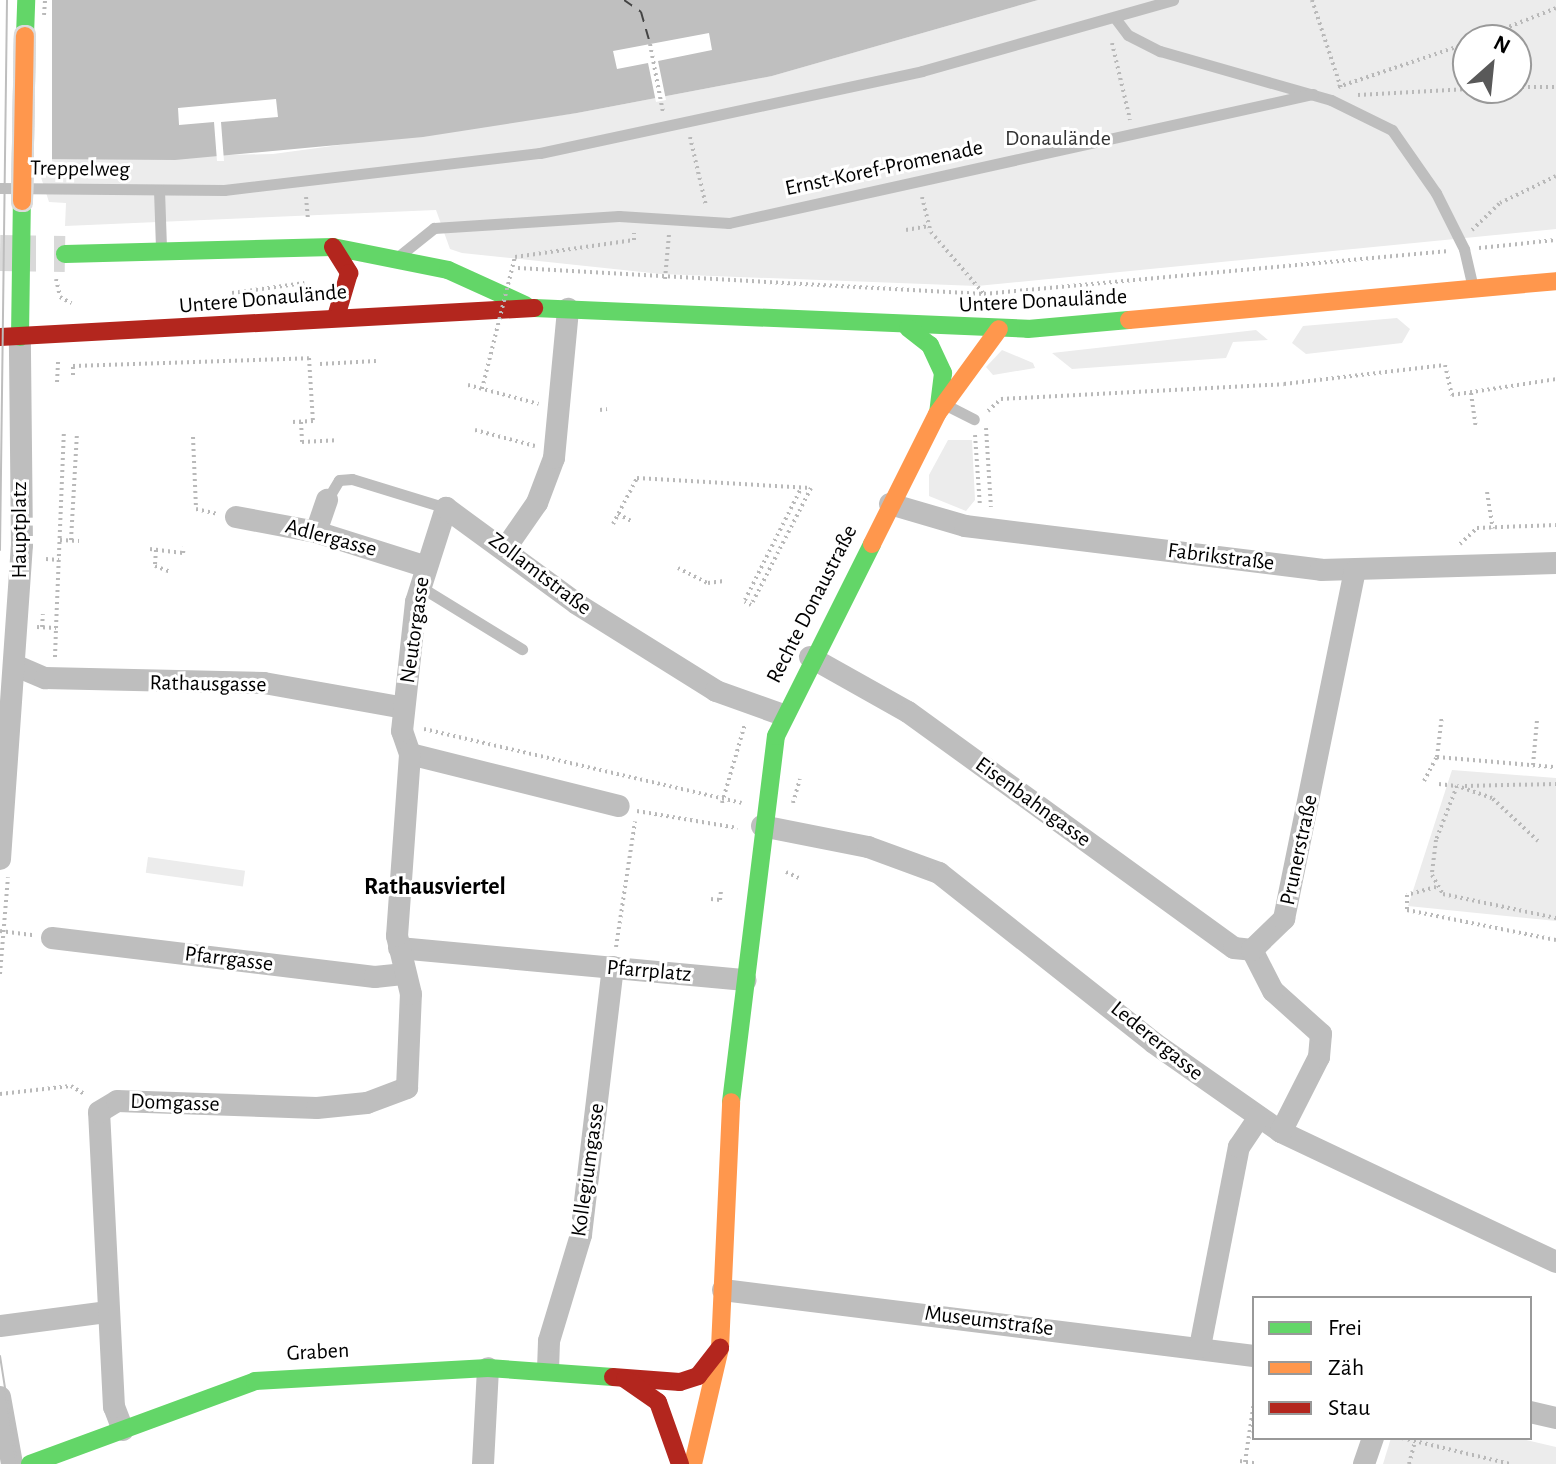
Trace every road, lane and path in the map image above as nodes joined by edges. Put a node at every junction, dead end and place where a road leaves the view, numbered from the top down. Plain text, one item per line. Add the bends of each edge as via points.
1 (26, 0) edge
2 (1173, 0) edge
3 (1312, 0) edge
4 (1556, 8) edge
5 (1115, 18) junction
6 (1516, 24) edge
7 (650, 44) dead end
8 (1452, 48) edge
9 (1114, 54) dead end
10 (1340, 87) junction
11 (1532, 87) edge
12 (1556, 87) edge
13 (1452, 90) edge
14 (1313, 94) junction
15 (1349, 96) dead end
16 (668, 129) junction
17 (1133, 134) junction
18 (690, 137) dead end
19 (1556, 176) edge
20 (919, 182) junction
21 (0, 188) edge
22 (159, 190) junction
23 (306, 195) dead end
24 (307, 219) dead end
25 (710, 224) junction
26 (929, 226) junction
27 (906, 230) dead end
28 (634, 235) dead end
29 (1556, 240) edge
30 (669, 243) dead end
31 (333, 247) junction
32 (1464, 249) junction
33 (65, 254) tunnel mouth
34 (162, 254) junction
35 (396, 260) junction
36 (502, 266) dead end
37 (45, 277) dead end
38 (665, 279) junction
39 (1556, 281) edge
40 (1473, 288) junction
41 (306, 291) dead end
42 (984, 294) junction
43 (219, 295) dead end
44 (86, 303) dead end
45 (530, 308) junction
46 (568, 309) junction
47 (456, 310) junction
48 (336, 317) junction
49 (908, 328) junction
50 (999, 329) junction
51 (10, 337) edge
52 (58, 358) dead end
53 (376, 361) dead end
54 (320, 364) dead end
55 (73, 375) dead end
56 (1556, 379) edge
57 (57, 382) dead end
58 (468, 385) dead end
59 (482, 389) junction
60 (1471, 392) junction
61 (1001, 399) dead end
62 (531, 402) dead end
63 (607, 409) dead end
64 (940, 409) junction
65 (600, 410) dead end
66 (974, 419) joint
67 (292, 422) dead end
68 (301, 422) junction
69 (1476, 427) dead end
70 (475, 430) dead end
71 (77, 432) dead end
72 (64, 433) dead end
73 (986, 434) dead end
74 (193, 437) dead end
75 (336, 440) dead end
76 (537, 446) dead end
77 (801, 488) junction
78 (1487, 492) dead end
79 (327, 500) joint
80 (890, 504) junction
81 (446, 508) junction
82 (196, 509) dead end
83 (1007, 513) dead end
84 (618, 514) junction
85 (236, 517) dead end
86 (631, 521) dead end
87 (613, 524) dead end
88 (1556, 525) edge
89 (1492, 527) junction
90 (982, 528) junction
91 (316, 532) junction
92 (60, 540) junction
93 (71, 540) junction
94 (79, 541) dead end
95 (184, 547) dead end
96 (1456, 547) dead end
97 (505, 549) junction
98 (46, 559) dead end
99 (59, 560) junction
100 (1556, 563) edge
101 (678, 568) dead end
102 (1355, 571) junction
103 (171, 572) dead end
104 (422, 576) junction
105 (724, 581) dead end
106 (43, 614) dead end
107 (19, 627) junction
108 (42, 627) junction
109 (56, 628) junction
110 (522, 649) dead end
111 (810, 657) junction
112 (9, 673) edge
113 (54, 678) junction
114 (783, 715) junction
115 (1442, 715) dead end
116 (403, 716) junction
117 (747, 720) dead end
118 (1537, 720) dead end
119 (410, 754) junction
120 (1437, 757) junction
121 (1533, 765) junction
122 (1554, 767) dead end
123 (1424, 781) dead end
124 (1439, 784) dead end
125 (1556, 784) edge
126 (1457, 786) junction
127 (628, 808) junction
128 (762, 826) junction
129 (1538, 841) dead end
130 (0, 859) edge
131 (1436, 887) junction
132 (721, 890) dead end
133 (711, 899) dead end
134 (1556, 918) edge
135 (0, 931) edge
136 (52, 938) joint
137 (1556, 940) edge
138 (399, 948) junction
139 (1252, 950) junction
140 (613, 967) junction
141 (405, 974) junction
142 (746, 980) junction
143 (0, 1094) edge
144 (94, 1102) dead end
145 (1259, 1117) junction
146 (1281, 1132) junction
147 (1556, 1262) edge
148 (723, 1290) junction
149 (108, 1312) junction
150 (0, 1326) edge
151 (1200, 1347) junction
152 (720, 1348) junction
153 (1252, 1356) edge
154 (488, 1368) junction
155 (548, 1370) junction
156 (623, 1377) junction
157 (0, 1397) edge
158 (1532, 1412) edge
159 (1252, 1413) edge
160 (1556, 1418) edge
161 (123, 1430) junction
162 (1372, 1440) edge
163 (1411, 1440) edge
164 (1415, 1441) junction
165 (1477, 1456) junction
166 (1243, 1462) edge
167 (12, 1464) edge
168 (30, 1464) edge
169 (483, 1464) edge
170 (680, 1464) edge
171 (693, 1464) edge
172 (1258, 1464) edge
173 (1364, 1464) edge
174 (1409, 1464) edge
175 (1475, 1464) edge
176 (1510, 1464) edge

1 - 51 main road, bridge via 22,201
2 - 5 lane, Treppelweg
3 - 10 path
4 - 6 path
5 - 14 lane via 1128,35 1160,51
5 - 16 lane, Treppelweg
7 - 16 path
8 - 10 path
9 - 17 path
10 - 14 path
11 - 12 path
13 - 15 path
14 - 17 lane, Ernst-Koref-Promenade
14 - 32 lane via 1392,130
16 - 22 lane, Treppelweg via 383,176
17 - 20 lane, Ernst-Koref-Promenade
18 - 25 path
19 - 32 path via 1483,214
20 - 25 lane, Ernst-Koref-Promenade
20 - 26 path
21 - 22 lane, Treppelweg
22 - 34 lane
23 - 24 path
25 - 35 lane, Ernst-Koref-Promenade via 630,217 434,228 408,243
26 - 27 path
26 - 42 path
28 - 59 path, bridge via 515,257
29 - 32 path
30 - 38 path
31 - 34 main road, Untere Donaulände
31 - 35 main road, Untere Donaulände
31 - 48 main road via 349,273
32 - 40 lane
32 - 42 path
33 - 34 main road, Untere Donaulände
35 - 45 main road, Untere Donaulände via 448,270
35 - 47 main road
36 - 38 path
37 - 44 path via 55,276 69,303
38 - 42 path
39 - 40 main road, Untere Donaulände
40 - 50 main road, Untere Donaulände
41 - 43 path via 304,281
45 - 46 main road, Untere Donaulände
45 - 47 main road, Untere Donaulände
46 - 49 main road, Untere Donaulände
46 - 97 street via 554,458 537,503
47 - 48 main road, Untere Donaulände
48 - 51 main road, Untere Donaulände
49 - 50 main road, Untere Donaulände
49 - 64 main road, Rechte Donaustraße via 930,345 943,373
50 - 64 main road, Rechte Donaustraße
51 - 107 street, Hauptplatz
52 - 57 path
53 - 54 path
55 - 68 path via 73,366 309,358 313,421
56 - 60 path
58 - 59 path
59 - 62 path
60 - 61 path via 1452,395 1445,365 1284,384
60 - 69 path
63 - 65 path
64 - 66 lane
64 - 80 main road, Rechte Donaustraße
66 - 90 path
67 - 68 path
68 - 75 path via 302,442
70 - 76 path
71 - 93 path
72 - 92 path
73 - 83 path via 991,511
74 - 82 path
77 - 77 path via 745,601 751,605 811,488
77 - 84 path via 637,478
78 - 89 path
79 - 81 lane, Zollamtstraße via 339,480 352,479
79 - 91 street, Zollamtstraße
80 - 90 street, Fabrikstraße
80 - 111 main road, Rechte Donaustraße
81 - 97 street, Zollamtstraße
81 - 104 street, Neutorgasse
84 - 86 path
84 - 87 path
85 - 91 street, Adlergasse
88 - 89 path
89 - 96 path
90 - 102 street, Fabrikstraße
91 - 104 street, Adlergasse
92 - 93 path
92 - 99 path
93 - 94 path
95 - 103 path via 183,553 153,550 155,566
97 - 114 street, Zollamtstraße via 716,691
98 - 99 path
99 - 109 path
100 - 102 street, Fabrikstraße
101 - 105 path via 708,583
102 - 139 street, Prunerstraße via 1284,919
104 - 110 lane, Adlergasse
104 - 116 street, Neutorgasse
106 - 108 path
107 - 108 path
107 - 112 street, Hauptplatz
108 - 109 path
109 - 113 path
111 - 114 main road, Rechte Donaustraße
111 - 139 street, Eisenbahngasse via 908,712 1234,948
112 - 113 street, Rathausgasse
112 - 130 street, Hauptplatz
113 - 116 street, Rathausgasse via 264,683
114 - 128 main road, Rechte Donaustraße
115 - 120 path
116 - 117 path via 723,801
116 - 119 street, Neutorgasse
118 - 121 path
119 - 127 street
119 - 138 street
120 - 121 path
120 - 123 path
121 - 122 path
124 - 126 path
125 - 126 path
126 - 129 path via 1492,798
126 - 131 path via 1432,852
127 - 128 path via 721,830
127 - 140 path
128 - 142 main road
128 - 145 street, Lederergasse via 882,851 939,873
131 - 134 path
131 - 137 path via 1407,895 1407,910
132 - 133 path via 720,900
135 - 136 path
136 - 141 street, Pfarrgasse via 375,977
138 - 140 street, Pfarrplatz
138 - 141 street
139 - 146 street via 1273,991 1321,1034 1319,1057
140 - 142 street, Pfarrplatz
140 - 155 street, Kollegiumgasse via 581,1235 549,1341
141 - 149 street, Domgasse via 412,1077 395,1096 317,1108 117,1101 101,1108
142 - 148 main road via 726,1147
143 - 144 path via 71,1086
145 - 146 street, Lederergasse
145 - 151 street via 1239,1147
146 - 147 street, Lederergasse
148 - 151 street, Museumstraße
148 - 152 main road
149 - 150 street
149 - 161 street, Domgasse via 114,1407
151 - 153 street, Museumstraße
152 - 156 main road, Graben via 698,1376
152 - 171 main road
154 - 155 main road, Graben
154 - 161 main road, Graben via 255,1381
154 - 169 street
155 - 156 main road, Graben
156 - 170 main road via 658,1402
157 - 167 street
158 - 160 street
159 - 166 path
161 - 168 main road, Graben
162 - 173 street
163 - 164 path
164 - 165 path
164 - 174 path
165 - 175 path
165 - 176 path
166 - 172 path

